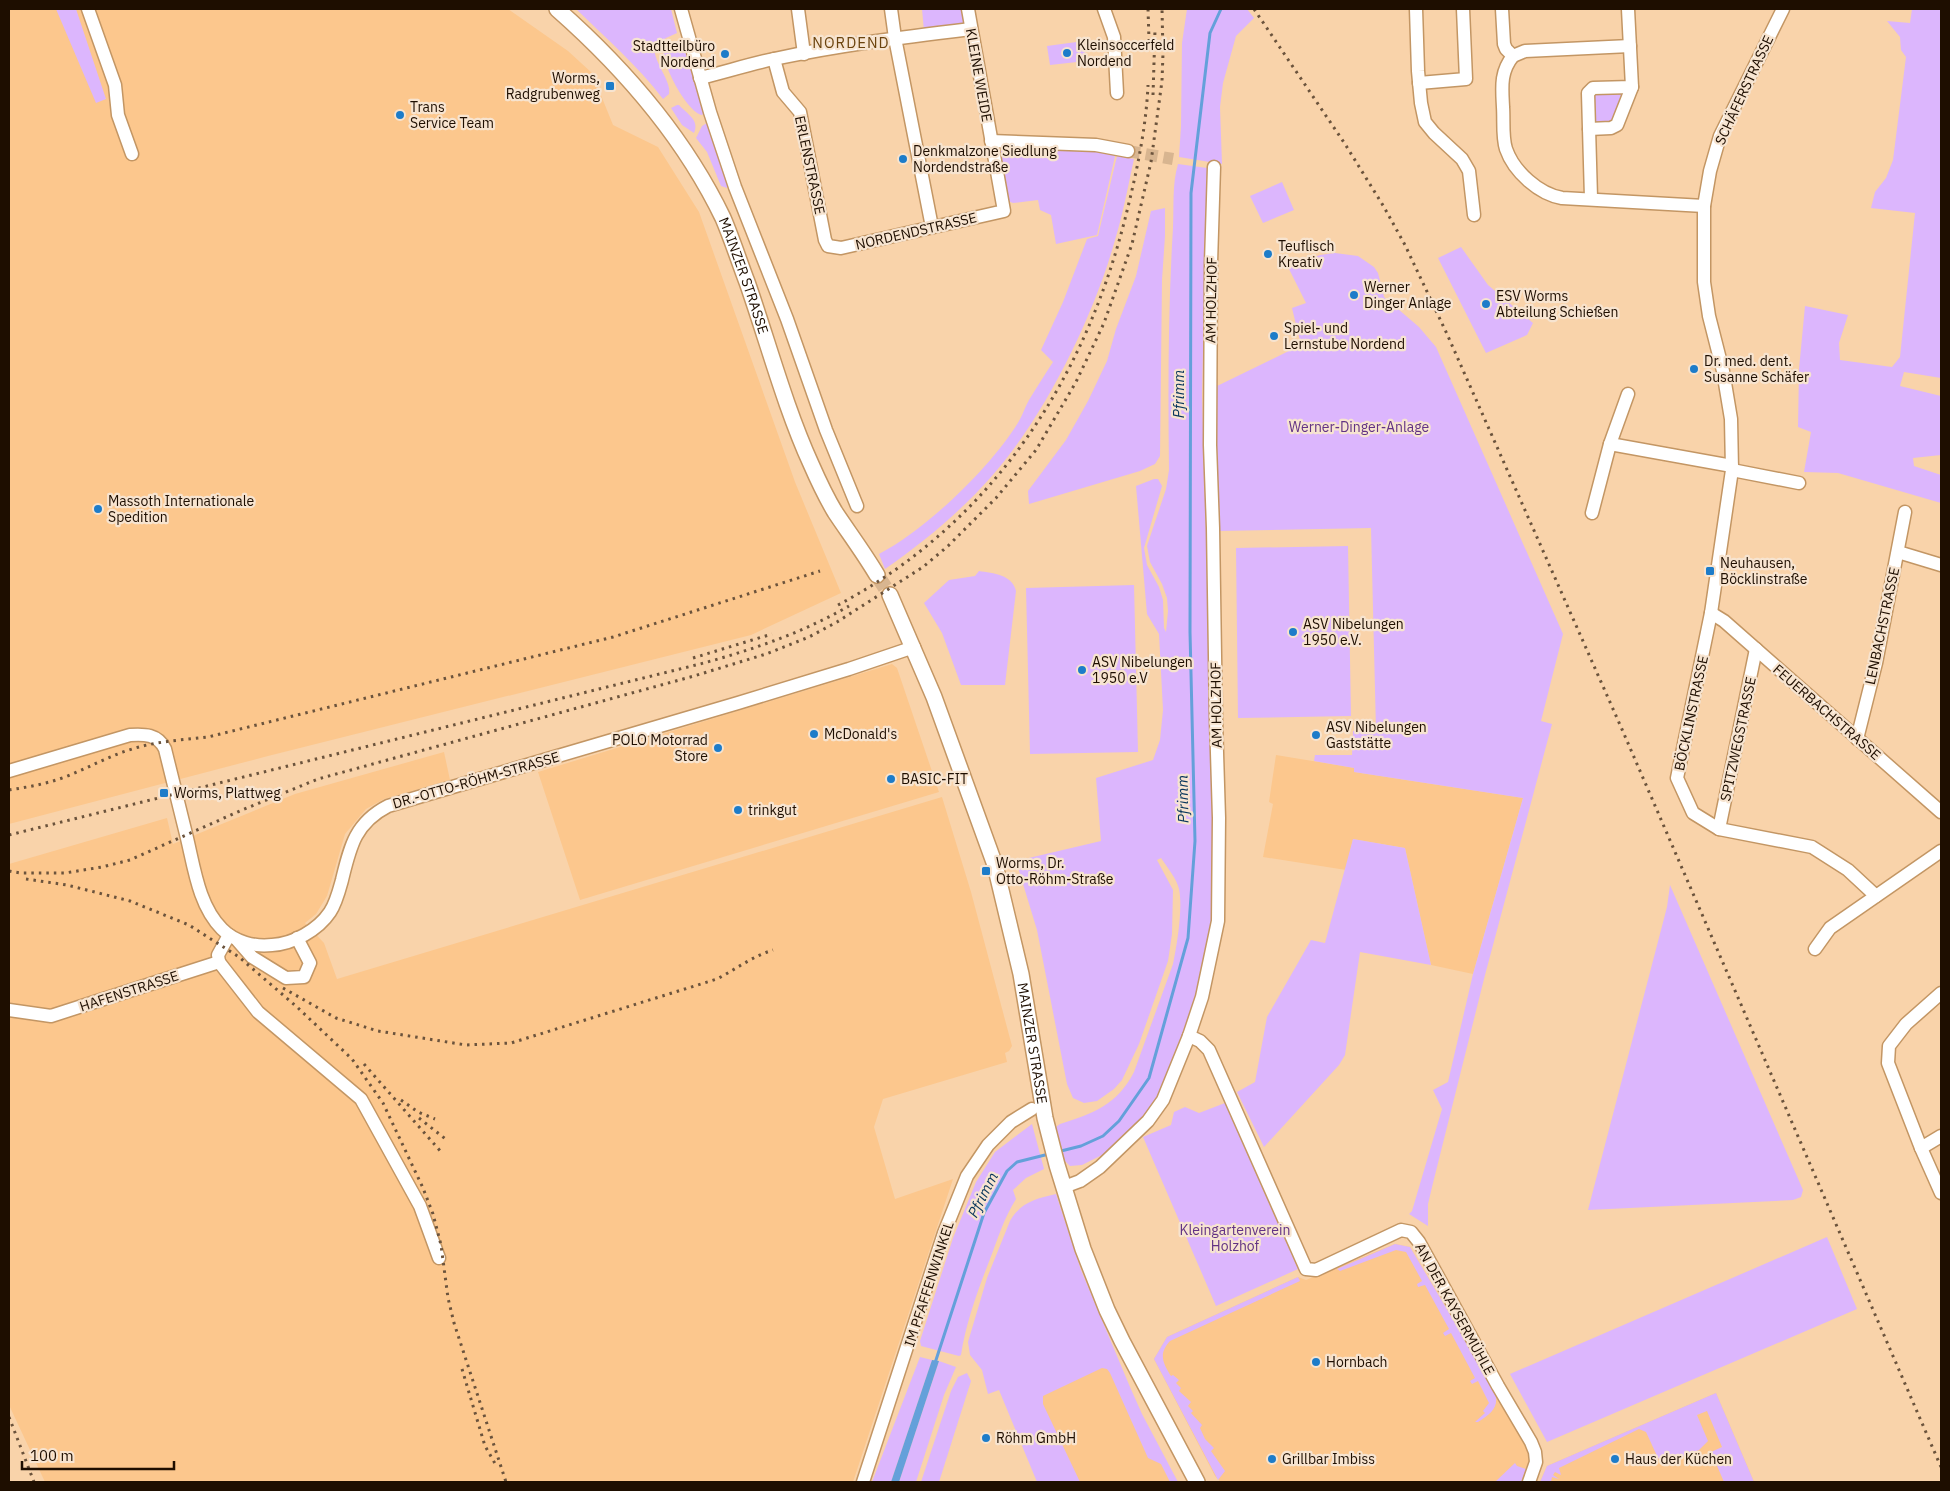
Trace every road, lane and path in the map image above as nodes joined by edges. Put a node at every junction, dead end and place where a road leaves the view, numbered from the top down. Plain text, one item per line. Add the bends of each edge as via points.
1 (88, 9) edge
2 (557, 9) edge
3 (681, 9) edge
4 (798, 9) edge
5 (891, 9) edge
6 (968, 9) edge
7 (1104, 9) edge
8 (1416, 9) edge
9 (1463, 9) edge
10 (1502, 9) edge
11 (1628, 9) edge
12 (1784, 9) edge
13 (971, 29) junction
14 (895, 38) junction
15 (1630, 46) junction
16 (804, 54) junction
17 (1513, 56) junction
18 (774, 59) junction
19 (700, 78) junction
20 (1419, 83) junction
21 (1632, 86) junction
22 (1117, 93) dead end
23 (1589, 129) junction
24 (991, 141) junction
25 (1128, 151) tunnel mouth
26 (132, 154) dead end
27 (1214, 167) dead end
28 (1591, 198) junction
29 (1704, 206) junction
30 (1004, 211) joint
31 (1474, 215) dead end
32 (932, 227) junction
33 (828, 246) joint
34 (1628, 394) dead end
35 (1610, 444) junction
36 (1732, 468) junction
37 (1799, 483) dead end
38 (857, 506) dead end
39 (1906, 512) dead end
40 (1592, 513) dead end
41 (1898, 552) junction
42 (1941, 565) edge
43 (877, 575) tunnel mouth
44 (890, 595) tunnel mouth
45 (1711, 612) junction
46 (914, 647) junction
47 (1756, 650) junction
48 (1857, 740) junction
49 (9, 771) edge
50 (1941, 812) edge
51 (1719, 828) junction
52 (1941, 852) edge
53 (1876, 896) junction
54 (233, 937) junction
55 (297, 938) junction
56 (1816, 949) dead end
57 (218, 962) junction
58 (1941, 993) edge
59 (9, 1010) edge
60 (1189, 1036) junction
61 (1038, 1107) junction
62 (1941, 1136) edge
63 (1921, 1148) junction
64 (1064, 1187) junction
65 (1941, 1193) edge
66 (439, 1258) dead end
67 (863, 1482) edge
68 (1197, 1482) edge
69 (1529, 1482) edge

1 - 26 street via 115,85 118,115
2 - 43 main road, MAINZER STRASSE via 637,88 704,184 739,260 810,463 835,512
3 - 19 street, MAINZER STRASSE
4 - 16 street
5 - 14 street
6 - 13 street, KLEINE WEIDE
7 - 22 street via 1114,37
8 - 20 street
9 - 20 street via 1466,79
10 - 17 street via 1504,44
11 - 15 street
12 - 29 street, SCHÄFERSTRASSE via 1720,136
13 - 14 street
13 - 24 street, KLEINE WEIDE
14 - 16 street
14 - 32 street
15 - 17 street via 1525,51
15 - 21 street
16 - 18 street
17 - 28 street via 1505,66 1502,80 1505,144 1510,156 1524,176 1545,193 1562,198
18 - 19 street
18 - 33 street, ERLENSTRASSE via 783,92 800,112 824,240
19 - 38 street, MAINZER STRASSE via 735,187
20 - 31 street via 1425,122 1462,158 1469,171
21 - 23 street via 1617,125
21 - 23 street via 1590,90 1587,97
23 - 28 street
24 - 25 street, KLEINE WEIDE via 1096,146
24 - 30 street, KLEINE WEIDE
27 - 60 street, AM HOLZHOF via 1210,445 1219,893 1215,939
28 - 29 street
29 - 36 street, SCHÄFERSTRASSE via 1704,282 1731,419
30 - 32 street, NORDENDSTRASSE
32 - 33 street, NORDENDSTRASSE via 840,248
34 - 35 street
35 - 36 street
35 - 40 street
36 - 37 street
36 - 45 street, BÖCKLINSTRASSE
39 - 41 street, LENBACHSTRASSE
41 - 42 street
41 - 48 street, LENBACHSTRASSE
44 - 46 main road, MAINZER STRASSE
45 - 47 street, FEUERBACHSTRASSE
45 - 51 street, BÖCKLINSTRASSE via 1677,778 1693,813
46 - 55 street, DR.-OTTO-RÖHM-STRASSE via 738,704 388,806 370,817 358,830 330,912
46 - 61 main road, MAINZER STRASSE via 995,865 1021,974
47 - 48 street, FEUERBACHSTRASSE
47 - 51 street, SPITZWEGSTRASSE
48 - 50 street, FEUERBACHSTRASSE
49 - 54 street via 130,734 156,738 165,749 202,893 215,921
51 - 53 street, BÖCKLINSTRASSE via 1812,847 1848,870
52 - 53 street
53 - 56 street via 1830,928
54 - 55 street, DR.-OTTO-RÖHM-STRASSE via 247,944 266,946
54 - 55 street via 252,957 286,978 304,977 310,963
54 - 57 street via 218,954
57 - 59 street, HAFENSTRASSE via 50,1016
57 - 66 street via 258,1012 361,1099 420,1206
58 - 63 street via 1906,1024 1888,1046 1888,1063
60 - 64 street, AM HOLZHOF via 1163,1100 1148,1121 1100,1167 1080,1181
60 - 69 street, AN DER KAYSERMÜHLE via 1200,1040 1209,1050 1306,1269 1316,1270 1401,1230 1411,1232 1419,1242 1531,1442 1536,1462
61 - 64 main road, MAINZER STRASSE via 1045,1118
61 - 67 street, IM PFAFFENWINKEL via 1011,1122 988,1145 967,1176 944,1233
62 - 63 street
63 - 65 street
64 - 68 main road, MAINZER STRASSE via 1083,1249 1107,1310

